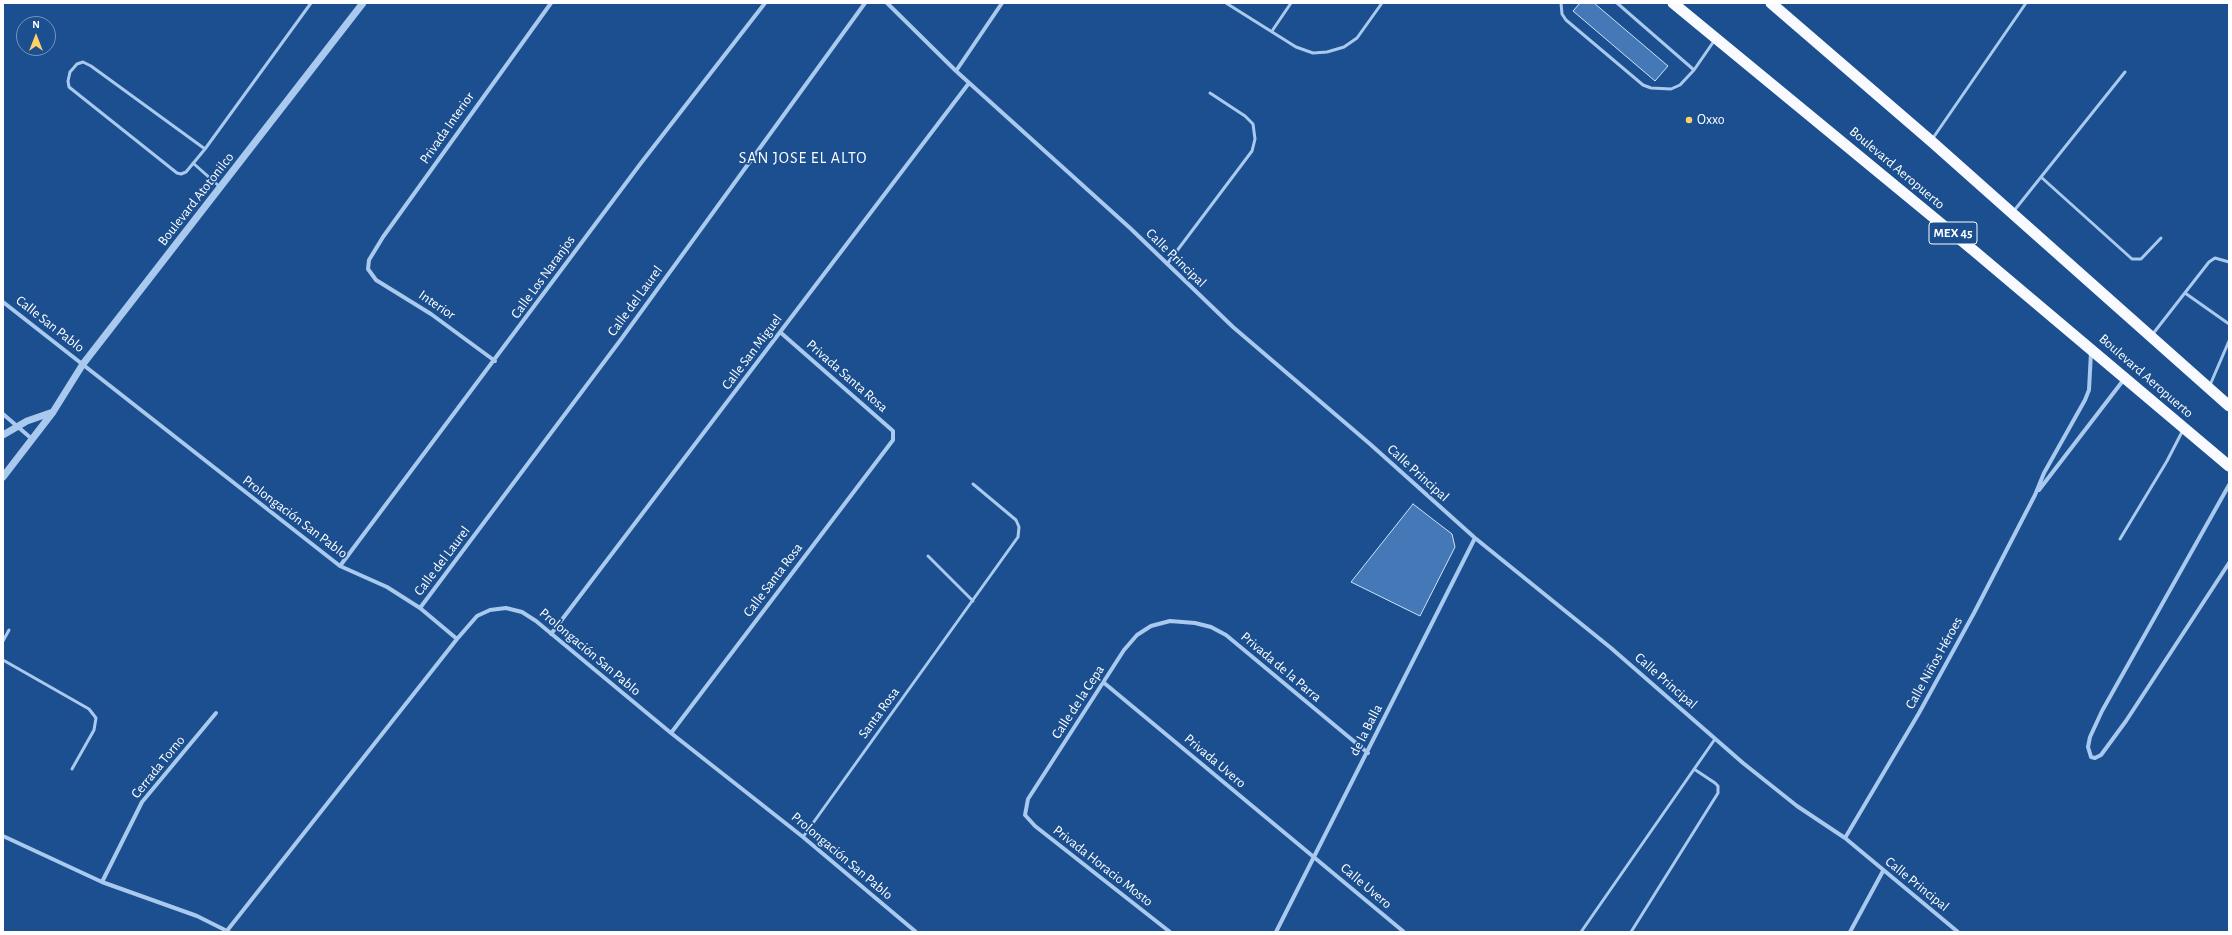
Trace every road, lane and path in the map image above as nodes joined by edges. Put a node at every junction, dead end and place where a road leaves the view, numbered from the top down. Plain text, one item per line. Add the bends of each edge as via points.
1 (311, 3) edge
2 (363, 3) edge
3 (551, 3) edge
4 (765, 3) edge
5 (865, 3) edge
6 (887, 3) edge
7 (1002, 3) edge
8 (1226, 3) edge
9 (1291, 3) edge
10 (1382, 3) edge
11 (1561, 3) edge
12 (1617, 3) edge
13 (1673, 3) edge
14 (1771, 3) edge
15 (2026, 3) edge
16 (1272, 31) junction
17 (1716, 38) junction
18 (1694, 70) junction
19 (956, 71) junction
20 (2125, 72) dead end
21 (969, 83) junction
22 (1210, 93) dead end
23 (1931, 141) junction
24 (204, 149) junction
25 (193, 163) junction
26 (2041, 176) junction
27 (220, 188) junction
28 (2012, 213) junction
29 (2161, 238) dead end
30 (2229, 262) edge
31 (1167, 264) junction
32 (368, 269) joint
33 (2185, 293) junction
34 (3, 302) edge
35 (2229, 324) edge
36 (780, 332) junction
37 (2151, 337) junction
38 (2229, 341) edge
39 (2091, 348) junction
40 (495, 360) junction
41 (83, 364) junction
42 (2125, 378) junction
43 (2208, 388) junction
44 (2229, 406) edge
45 (53, 412) junction
46 (3, 414) edge
47 (17, 426) junction
48 (2184, 429) junction
49 (3, 435) edge
50 (32, 439) junction
51 (893, 440) joint
52 (2229, 466) edge
53 (3, 476) edge
54 (973, 484) dead end
55 (2229, 485) edge
56 (2035, 495) junction
57 (1475, 538) junction
58 (2120, 539) dead end
59 (928, 556) dead end
60 (2229, 563) edge
61 (340, 566) junction
62 (973, 601) junction
63 (420, 608) junction
64 (1170, 621) joint
65 (10, 630) dead end
66 (551, 634) junction
67 (457, 639) junction
68 (3, 641) edge
69 (3, 660) edge
70 (1103, 682) junction
71 (216, 714) dead end
72 (671, 733) junction
73 (1715, 739) junction
74 (1368, 753) junction
75 (72, 769) dead end
76 (1694, 769) junction
77 (1025, 815) joint
78 (3, 836) edge
79 (803, 837) junction
80 (1846, 838) junction
81 (1313, 857) junction
82 (1883, 871) junction
83 (102, 882) junction
84 (227, 932) edge
85 (916, 932) edge
86 (1170, 932) edge
87 (1276, 932) edge
88 (1404, 932) edge
89 (1581, 932) edge
90 (1631, 932) edge
91 (1850, 932) edge
92 (1958, 932) edge

1 - 24 lane
2 - 27 street, Boulevard Atotonilco
3 - 32 street, Privada Interior via 383,237 370,260
4 - 40 street, Calle Los Naranjos via 641,163
5 - 63 street, Calle del Laurel via 622,338
6 - 19 street, Calle Principal
7 - 19 street
8 - 16 lane
9 - 16 lane
10 - 16 lane via 1357,38 1344,47 1327,52 1313,53 1296,47
11 - 18 lane via 1562,14 1566,20 1643,86 1671,89 1680,85
12 - 18 lane
13 - 17 highway, Boulevard Aeropuerto / MEX 45
14 - 23 highway
15 - 23 lane
17 - 18 lane
17 - 39 highway, Boulevard Aeropuerto / MEX 45
19 - 21 street, Calle Principal
20 - 26 lane
21 - 31 street, Calle Principal
21 - 36 street, Calle San Miguel
22 - 31 lane via 1253,124 1255,139 1252,151
23 - 28 highway
24 - 25 lane
24 - 25 lane via 91,66 83,62 77,64 70,72 69,87 177,173 186,172
25 - 27 lane
26 - 28 lane
26 - 29 lane via 2132,258 2141,259
27 - 41 street, Boulevard Atotonilco
28 - 37 highway
30 - 33 lane via 2216,258 2209,262
31 - 57 street, Calle Principal via 1265,356 1370,444
32 - 40 street, Interior via 376,280 431,314
33 - 35 lane
33 - 37 lane
34 - 41 street, Calle San Pablo
36 - 51 street, Privada Santa Rosa via 894,431
36 - 66 street, Calle San Miguel
37 - 43 highway
38 - 43 lane
39 - 42 highway, Boulevard Aeropuerto / MEX 45
39 - 56 street, Calle Niños Héroes via 2090,390 2044,473
40 - 61 street, Calle Los Naranjos
41 - 45 street, Boulevard Atotonilco
41 - 61 street, Prolongación San Pablo
42 - 48 highway, Boulevard Aeropuerto / MEX 45
42 - 56 street, Calle Niños Héroes
43 - 44 highway
45 - 47 street
45 - 50 street, Boulevard Atotonilco
46 - 47 street
47 - 49 street
47 - 50 street
48 - 52 highway, Boulevard Aeropuerto / MEX 45
48 - 58 lane via 2168,461
50 - 53 street, Boulevard Atotonilco
51 - 72 street, Calle Santa Rosa
54 - 62 lane, Santa Rosa via 1016,520 1019,527 1018,537
55 - 60 street via 2102,711 2090,737 2088,747 2091,757 2100,755 2126,721
56 - 80 street, Calle Niños Héroes via 1919,713
57 - 73 street, Calle Principal via 1611,648
57 - 74 street, de la Balla
59 - 62 lane
61 - 63 street, Prolongación San Pablo via 387,587
62 - 79 lane, Santa Rosa
63 - 67 street, Prolongación San Pablo
64 - 70 street, Calle de la Cepa via 1151,626 1137,635
64 - 74 street, Privada de la Parra via 1201,625 1226,635
65 - 68 lane
66 - 67 street, Prolongación San Pablo via 536,620 522,612 506,608 490,610 476,616
66 - 72 street, Prolongación San Pablo
67 - 84 street
69 - 75 lane via 89,709 96,718 94,730
70 - 77 street, Calle de la Cepa via 1028,799
70 - 81 street, Privada Uvero
71 - 83 street, Cerrada Torno via 142,802
72 - 79 street, Prolongación San Pablo
73 - 76 lane
73 - 80 street, Calle Principal via 1797,806
74 - 81 street, de la Balla
76 - 89 lane
76 - 90 lane via 1718,786 1718,793
77 - 86 street, Privada Horacio Mosto via 1035,826
78 - 83 street
79 - 85 street, Prolongación San Pablo
80 - 82 street, Calle Principal
81 - 87 street, de la Balla
81 - 88 street, Calle Uvero
82 - 91 street
82 - 92 street, Calle Principal
83 - 84 street via 197,916

